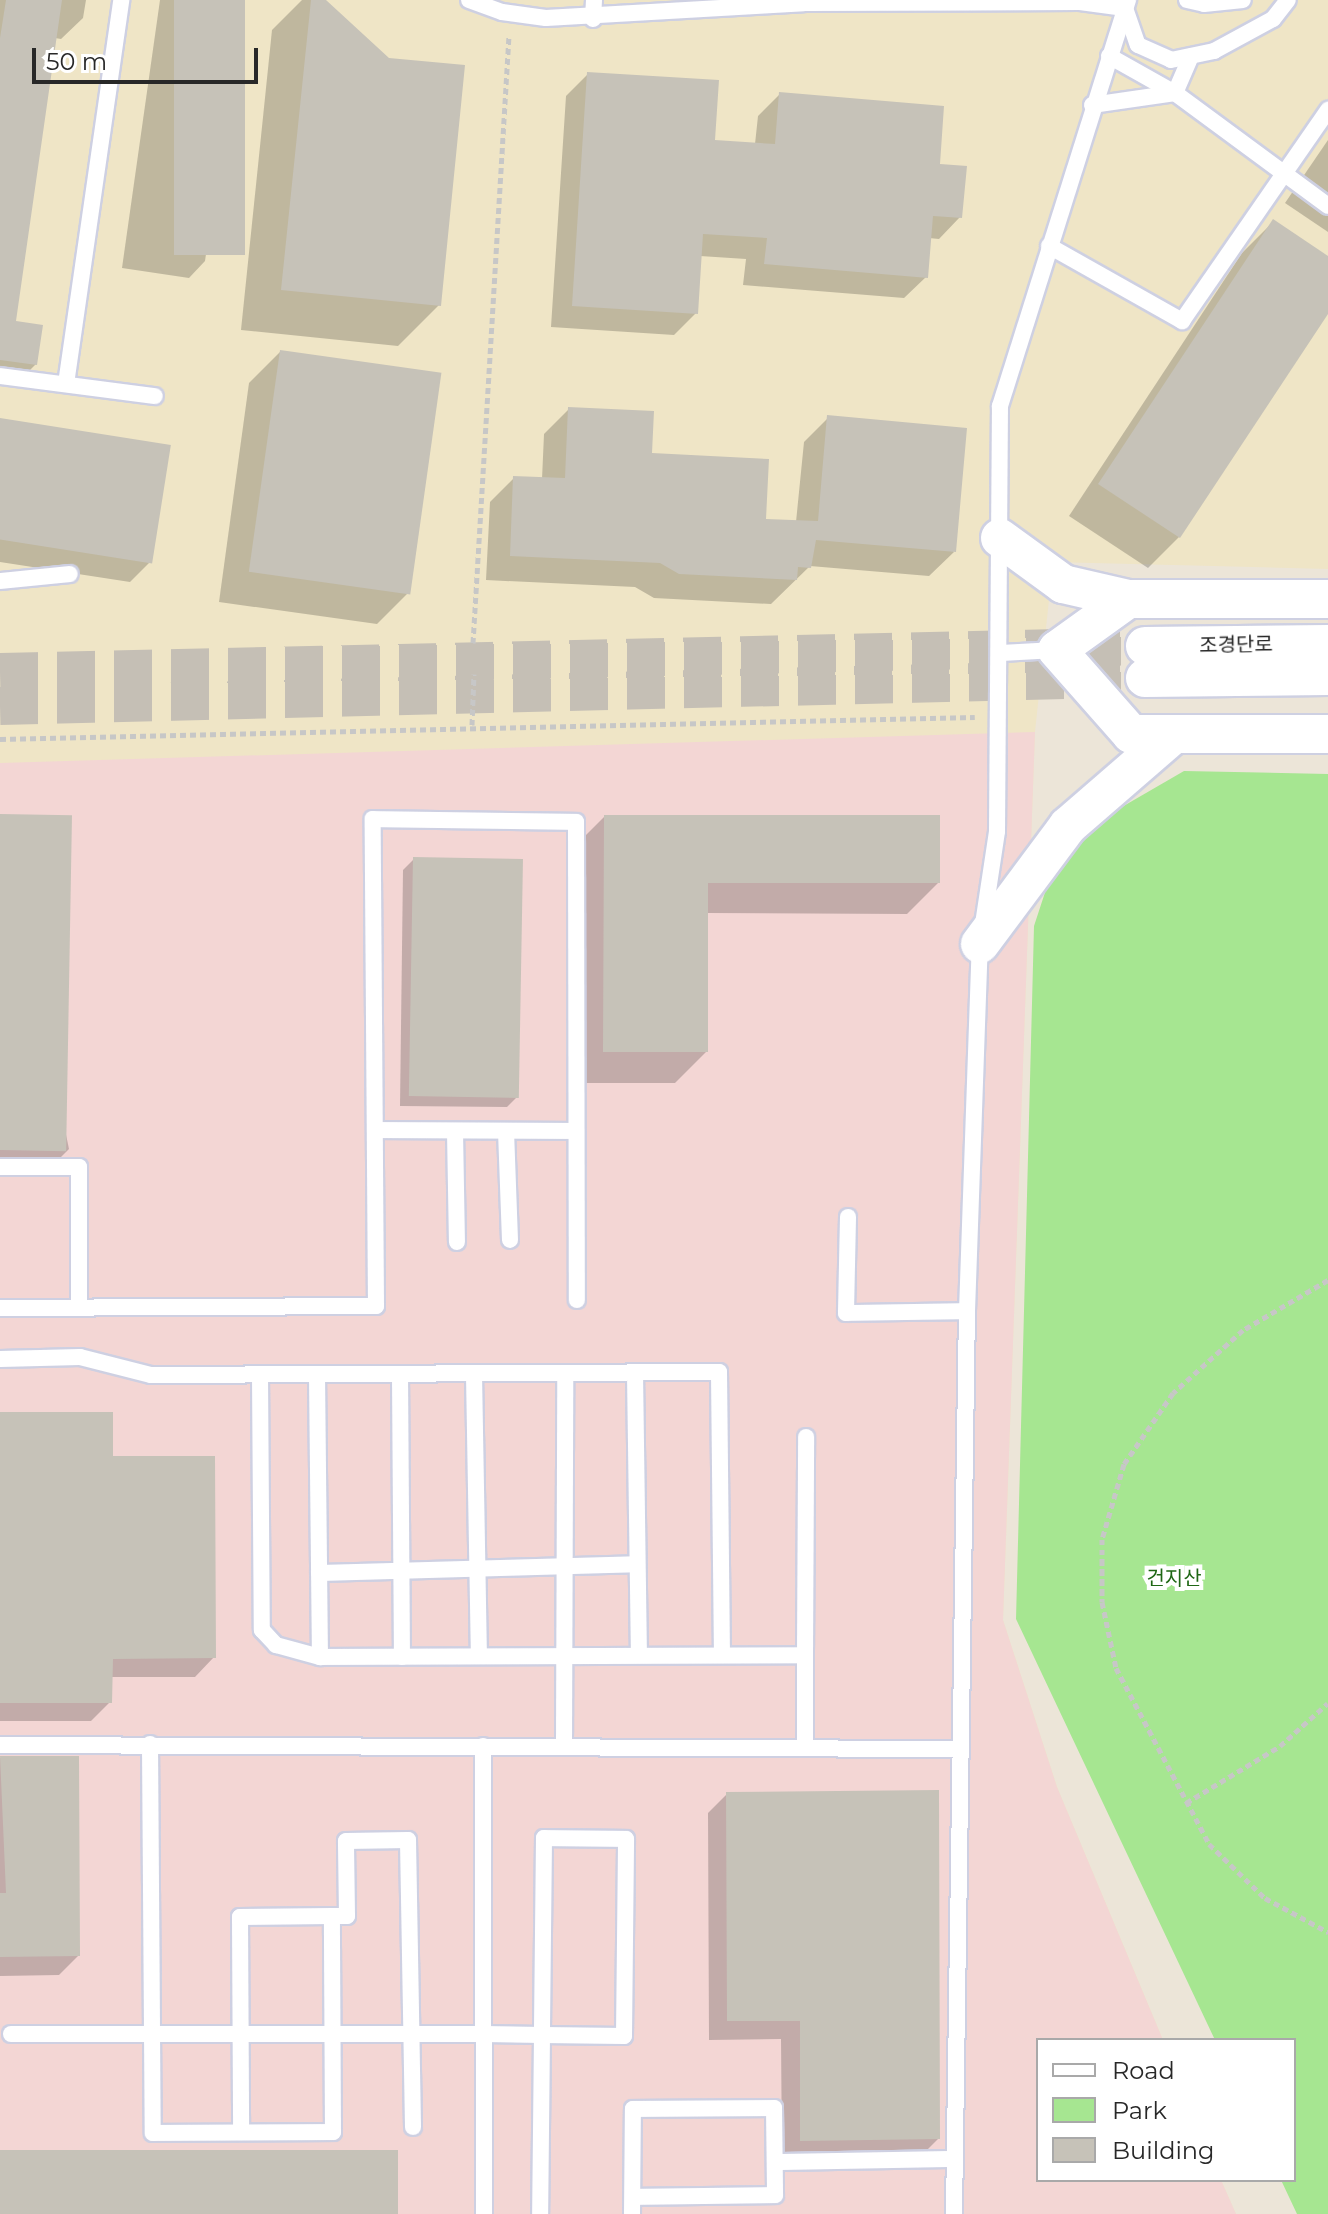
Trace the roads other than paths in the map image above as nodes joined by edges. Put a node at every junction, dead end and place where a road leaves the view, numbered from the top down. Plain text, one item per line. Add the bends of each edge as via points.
1 (121, 0) edge
2 (469, 0) edge
3 (594, 0) edge
4 (1187, 0) edge
5 (1243, 0) edge
6 (1288, 0) edge
7 (767, 3) edge
8 (1131, 3) edge
9 (593, 19) junction
10 (1109, 56) junction
11 (1191, 56) junction
12 (1175, 93) junction
13 (1092, 105) junction
14 (1328, 110) edge
15 (1285, 174) junction
16 (1328, 206) edge
17 (1049, 246) junction
18 (0, 376) edge
19 (66, 384) junction
20 (155, 396) dead end
21 (1000, 538) junction
22 (70, 574) dead end
23 (0, 581) edge
24 (1128, 599) junction
25 (1328, 599) edge
26 (1328, 644) edge
27 (1057, 650) junction
28 (1000, 653) junction
29 (1328, 676) edge
30 (1328, 734) edge
31 (1172, 736) junction
32 (980, 944) junction
33 (376, 1130) junction
34 (455, 1131) junction
35 (506, 1131) junction
36 (576, 1131) junction
37 (0, 1167) edge
38 (848, 1217) dead end
39 (510, 1240) dead end
40 (457, 1242) dead end
41 (577, 1300) dead end
42 (79, 1306) junction
43 (0, 1308) edge
44 (967, 1311) junction
45 (0, 1359) edge
46 (565, 1373) junction
47 (635, 1373) junction
48 (260, 1374) junction
49 (317, 1374) junction
50 (400, 1374) junction
51 (474, 1374) junction
52 (806, 1437) dead end
53 (637, 1564) junction
54 (565, 1566) junction
55 (478, 1569) junction
56 (402, 1571) junction
57 (319, 1573) junction
58 (565, 1655) junction
59 (639, 1655) junction
60 (722, 1655) junction
61 (805, 1655) junction
62 (479, 1656) junction
63 (320, 1657) junction
64 (402, 1657) junction
65 (150, 1744) junction
66 (0, 1745) edge
67 (483, 1746) junction
68 (805, 1746) junction
69 (564, 1747) junction
70 (960, 1749) junction
71 (332, 1916) junction
72 (11, 2034) dead end
73 (152, 2034) junction
74 (241, 2034) junction
75 (333, 2034) junction
76 (411, 2034) junction
77 (483, 2034) junction
78 (542, 2035) junction
79 (413, 2127) dead end
80 (241, 2132) junction
81 (955, 2159) junction
82 (775, 2162) junction
83 (633, 2205) edge
84 (484, 2214) edge
85 (540, 2214) edge
86 (954, 2214) edge

1 - 19 lane
2 - 9 lane via 502,12
3 - 9 lane
4 - 5 lane
6 - 11 lane via 1273,19 1214,51
7 - 8 lane
7 - 9 lane
8 - 10 lane
8 - 11 lane via 1138,45 1171,60
10 - 12 lane
10 - 13 lane
11 - 12 lane
12 - 13 lane
12 - 15 lane
13 - 17 lane
14 - 15 lane
15 - 16 lane
15 - 17 lane via 1182,321
17 - 21 lane via 1000,406
18 - 19 lane
19 - 20 lane
21 - 24 street via 1063,584
21 - 28 lane
22 - 23 lane
24 - 25 street
24 - 27 street
26 - 29 street, 조경단로 via 1145,662
27 - 28 lane
27 - 31 street via 1131,734
28 - 32 lane via 997,831
30 - 31 street
31 - 32 street via 1068,826
32 - 44 lane
33 - 34 lane
33 - 36 lane via 373,819 576,822
33 - 42 lane via 376,1306
34 - 35 lane
34 - 40 lane
35 - 36 lane
35 - 39 lane
36 - 41 lane
37 - 42 lane via 79,1167
38 - 44 lane via 846,1313
42 - 43 lane
44 - 70 lane
45 - 48 lane via 80,1357 151,1375
46 - 47 lane
46 - 51 lane
46 - 54 lane
47 - 53 lane
47 - 60 lane via 719,1372
48 - 49 lane
48 - 63 lane via 262,1630 276,1645
49 - 50 lane
49 - 57 lane
50 - 51 lane
50 - 56 lane
51 - 55 lane
52 - 61 lane
53 - 54 lane
53 - 59 lane
54 - 55 lane
54 - 58 lane
55 - 56 lane
55 - 62 lane
56 - 57 lane
56 - 64 lane
57 - 63 lane
58 - 59 lane
58 - 62 lane
58 - 69 lane
59 - 60 lane
60 - 61 lane
61 - 68 lane
62 - 64 lane
63 - 64 lane
65 - 66 lane
65 - 67 lane
65 - 73 lane
67 - 69 lane
67 - 77 lane
68 - 69 lane
68 - 70 lane
70 - 81 lane
71 - 74 lane via 240,1917
71 - 75 lane
71 - 76 lane via 347,1916 346,1841 408,1840
72 - 73 lane
73 - 74 lane
73 - 80 lane via 153,2133
74 - 75 lane
74 - 80 lane
75 - 76 lane
75 - 80 lane via 333,2132
76 - 77 lane
76 - 79 lane
77 - 78 lane
77 - 84 lane
78 - 78 lane via 624,2036 626,1839 544,1838
78 - 85 lane
81 - 82 lane
81 - 86 lane
82 - 83 lane via 775,2195
82 - 83 lane via 774,2108 633,2109

